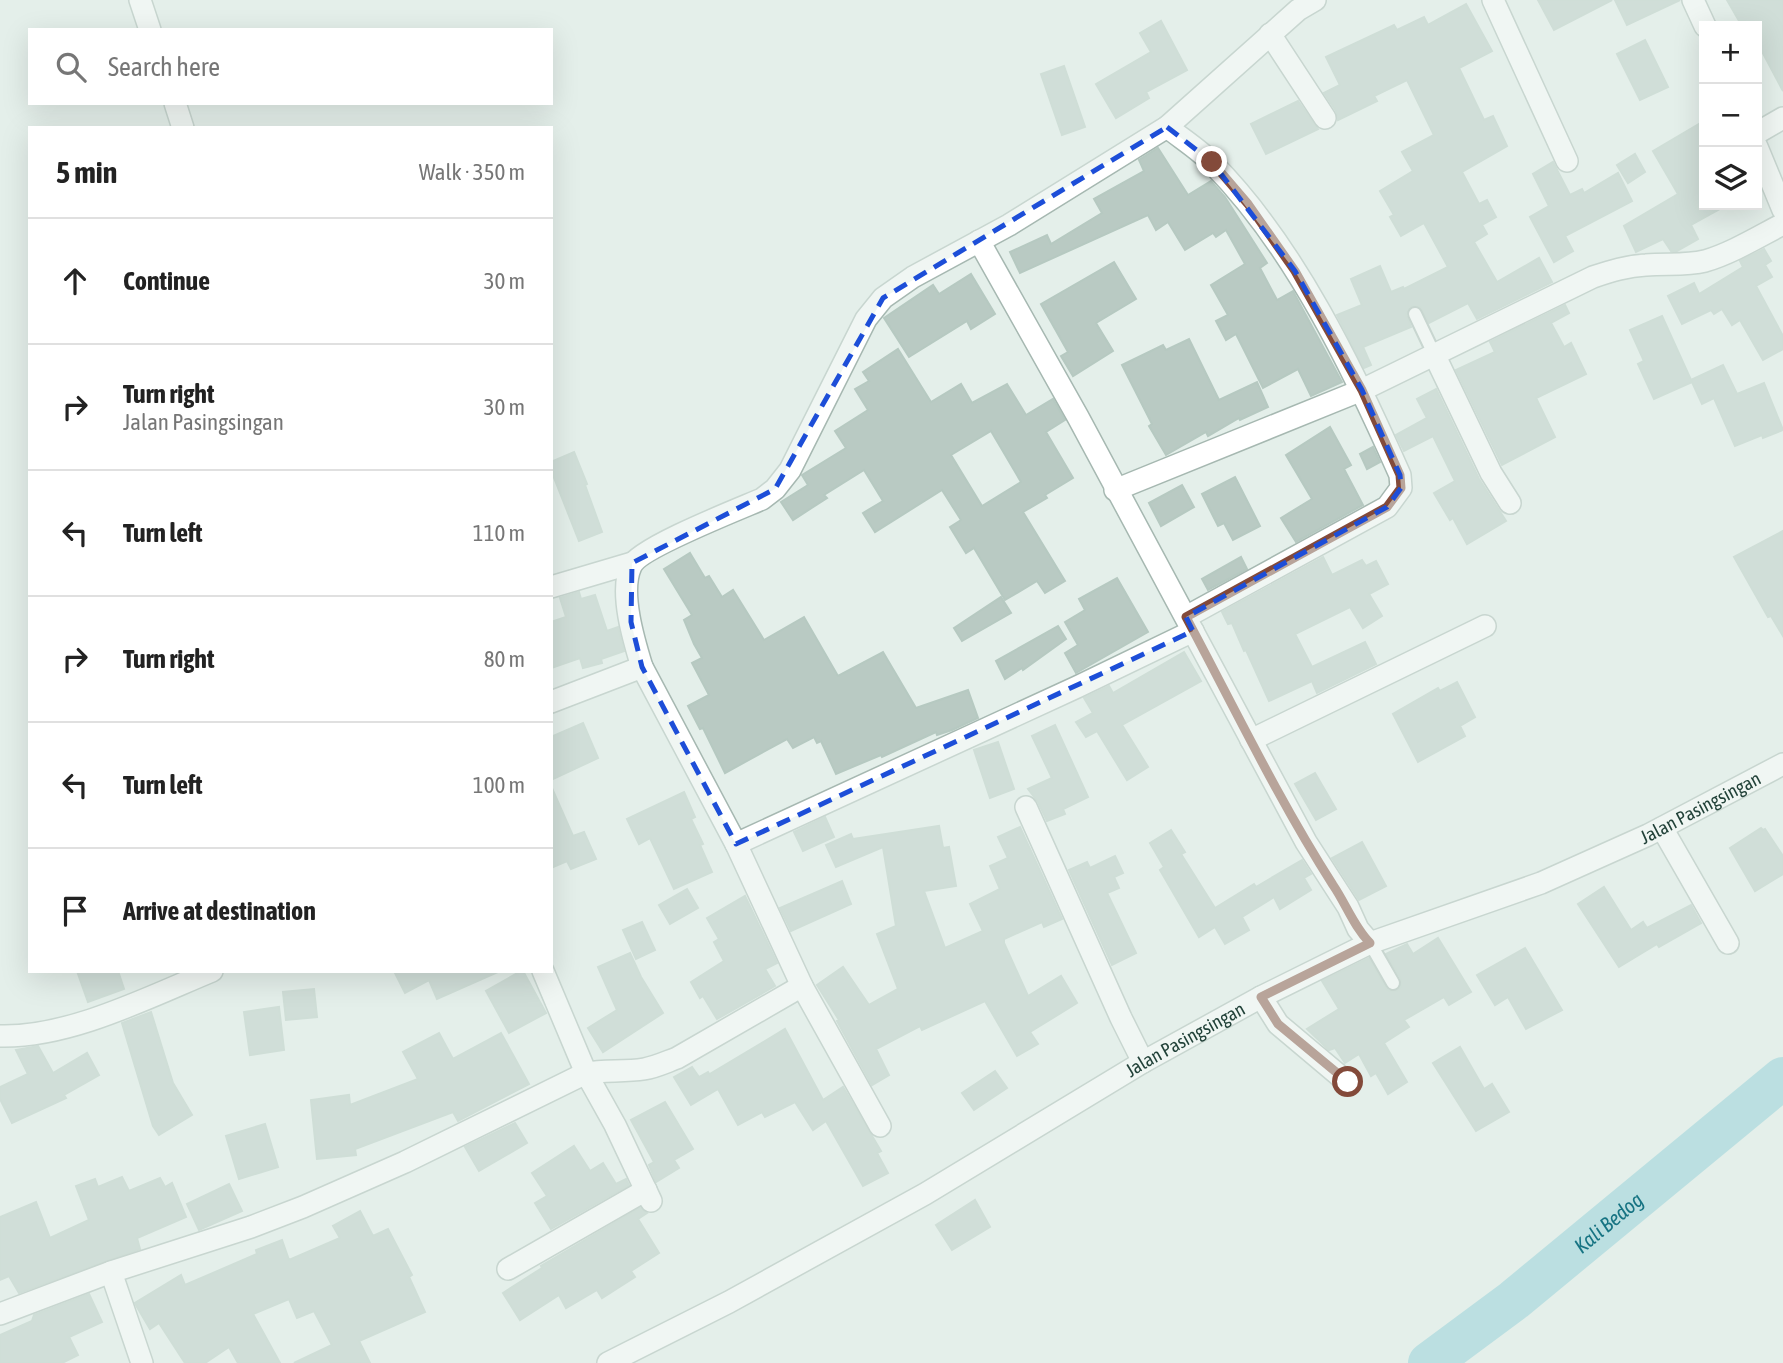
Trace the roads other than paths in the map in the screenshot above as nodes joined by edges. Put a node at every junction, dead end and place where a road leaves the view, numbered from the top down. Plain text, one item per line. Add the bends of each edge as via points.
1 (140, 0) edge
2 (1315, 0) edge
3 (1493, 0) edge
4 (1693, 0) edge
5 (1703, 21) edge
6 (149, 28) edge
7 (1270, 34) junction
8 (176, 105) edge
9 (1783, 117) edge
10 (1325, 118) dead end
11 (182, 126) edge
12 (1167, 127) junction
13 (1762, 131) edge
14 (1762, 159) edge
15 (1567, 161) dead end
16 (1783, 209) edge
17 (1783, 224) edge
18 (979, 241) junction
19 (1415, 314) dead end
20 (1434, 355) junction
21 (1362, 390) junction
22 (1115, 490) junction
23 (1510, 503) dead end
24 (632, 563) junction
25 (553, 586) edge
26 (1189, 624) junction
27 (1485, 626) dead end
28 (642, 667) junction
29 (553, 701) edge
30 (1251, 740) junction
31 (1783, 764) edge
32 (1026, 807) dead end
33 (1662, 828) junction
34 (736, 844) junction
35 (1364, 936) junction
36 (1728, 943) dead end
37 (207, 973) edge
38 (544, 973) edge
39 (1393, 983) dead end
40 (802, 986) junction
41 (1261, 997) junction
42 (0, 1036) edge
43 (1140, 1055) junction
44 (586, 1073) junction
45 (1348, 1082) dead end
46 (880, 1126) dead end
47 (508, 1269) dead end
48 (111, 1272) junction
49 (0, 1314) edge
50 (142, 1363) edge
51 (608, 1363) edge

1 - 6 street
2 - 7 street
3 - 15 street
4 - 5 street
7 - 10 street
7 - 12 street
8 - 11 street
9 - 13 street
12 - 18 street
12 - 21 street via 1212,162 1248,204 1295,271
14 - 16 street
17 - 20 street via 1706,260 1620,268 1593,277
18 - 22 street
18 - 24 street via 883,298 866,319 790,470 775,489
19 - 20 lane
20 - 21 street
20 - 23 street
21 - 22 street
21 - 26 street via 1400,475 1396,498
22 - 26 street
24 - 25 street
24 - 28 street via 627,596
26 - 30 street
26 - 34 street via 1077,687
27 - 30 street
28 - 29 street
28 - 34 street
30 - 35 street
31 - 33 street, Jalan Pasingsingan
32 - 43 street
33 - 35 street, Jalan Pasingsingan via 1541,883
33 - 36 street
34 - 40 street
35 - 39 lane
35 - 41 street, Jalan Pasingsingan
37 - 42 street via 79,1025 32,1036
38 - 44 street
40 - 44 street via 677,1058 642,1070
40 - 46 street
41 - 43 street, Jalan Pasingsingan
41 - 45 street via 1278,1024
43 - 51 street, Jalan Pasingsingan via 925,1194
44 - 47 street via 649,1196
44 - 48 street via 340,1191 251,1227
48 - 49 street
48 - 50 street

